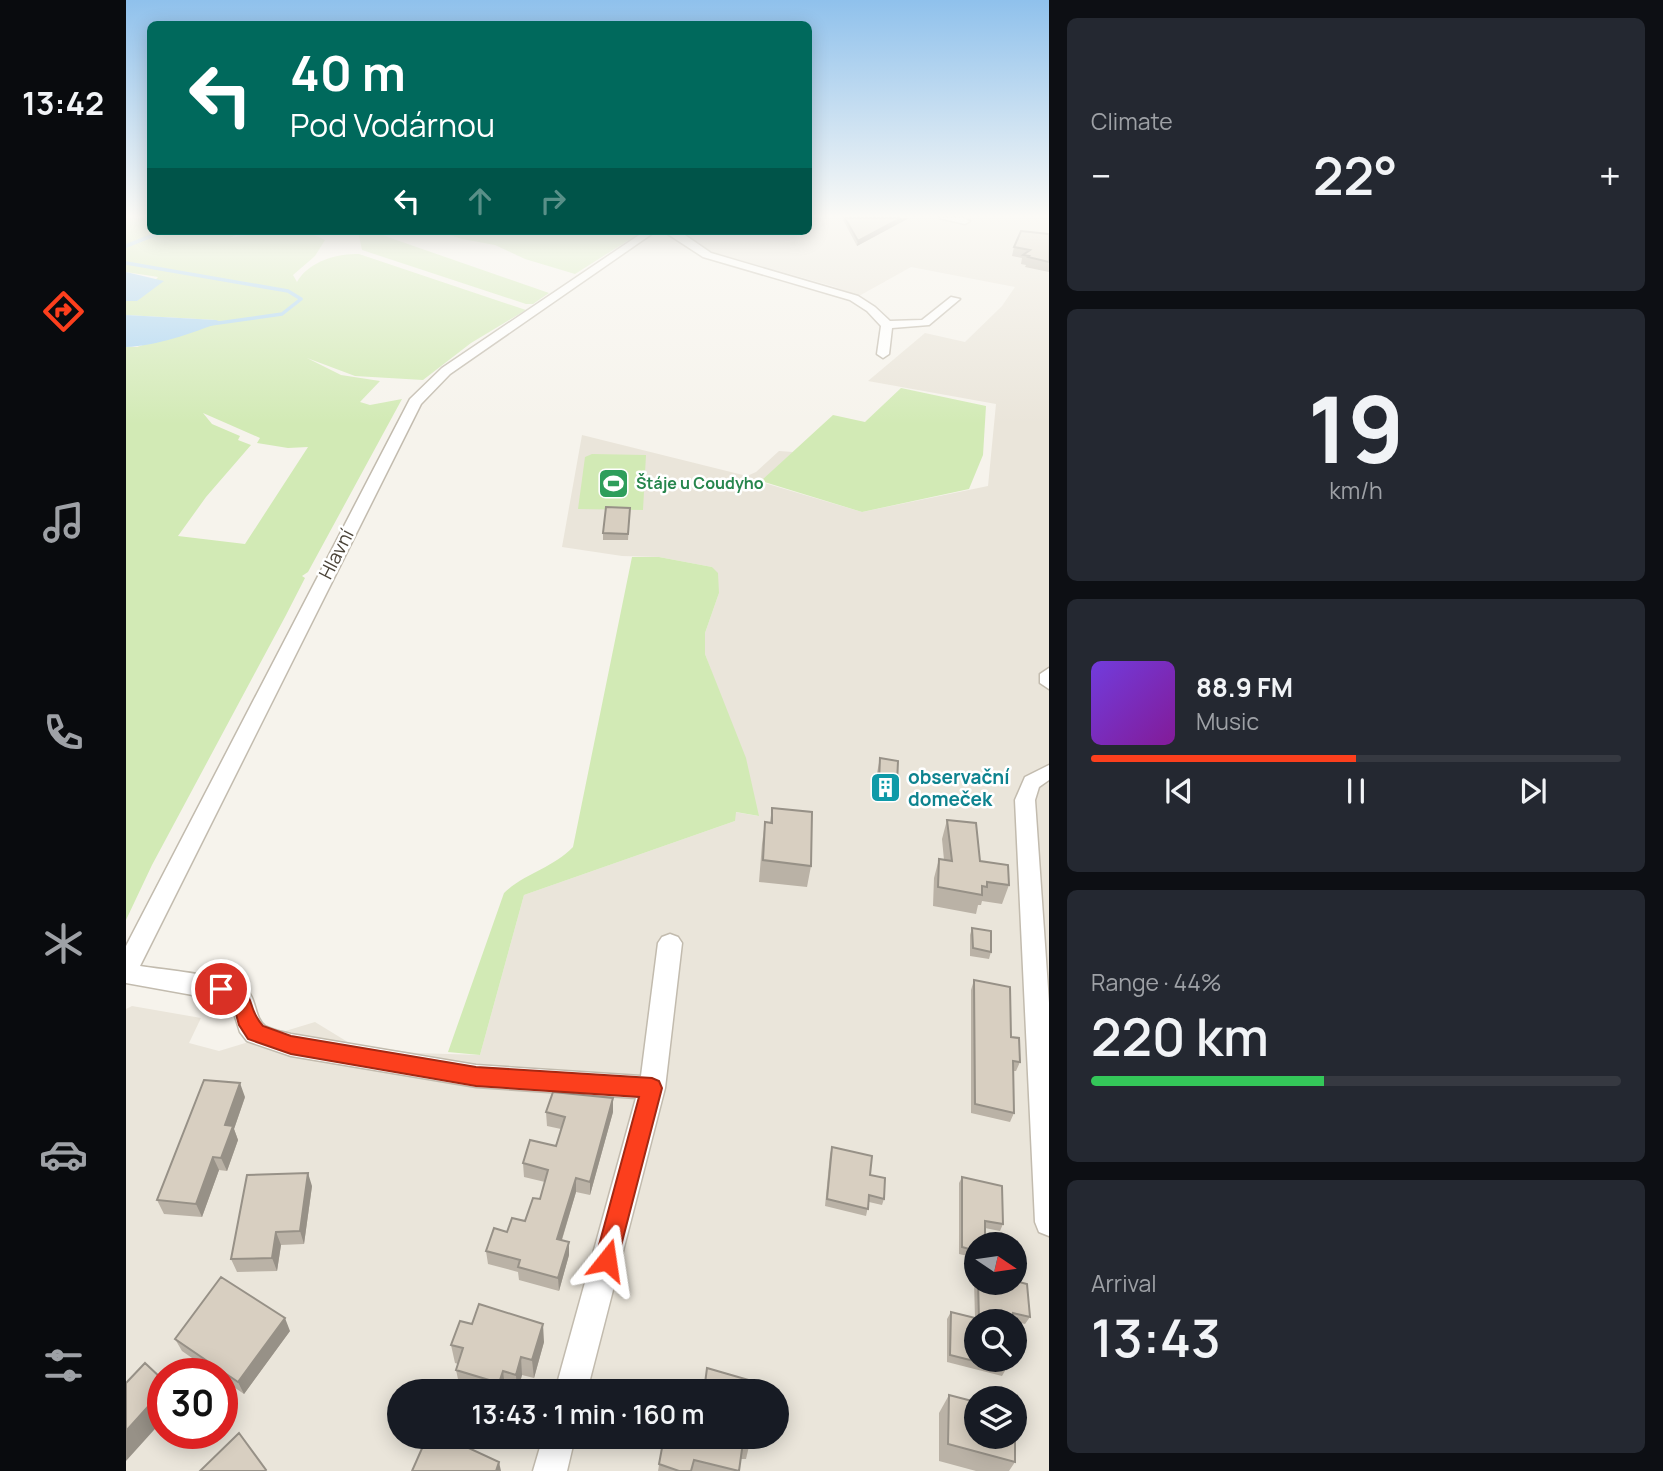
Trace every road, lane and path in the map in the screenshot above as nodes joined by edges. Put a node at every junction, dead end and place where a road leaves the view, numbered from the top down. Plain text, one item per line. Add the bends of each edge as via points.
1 (570, 287) edge
2 (815, 287) edge
3 (955, 299) dead end
4 (887, 325) junction
5 (883, 354) dead end
6 (1049, 674) edge
7 (1049, 683) edge
8 (1049, 772) edge
9 (670, 943) dead end
10 (126, 971) edge
11 (652, 1088) junction
12 (1049, 1222) edge
13 (575, 1379) edge
14 (556, 1449) edge
15 (550, 1471) edge

1 - 10 street, Hlavní via 446,371 415,402
2 - 4 street via 854,298
3 - 4 street via 925,323
4 - 5 street
6 - 7 street
8 - 12 street via 1033,779 1025,800
9 - 11 street
10 - 11 street via 235,994 256,1033 291,1045 476,1076
11 - 13 street
14 - 15 street

